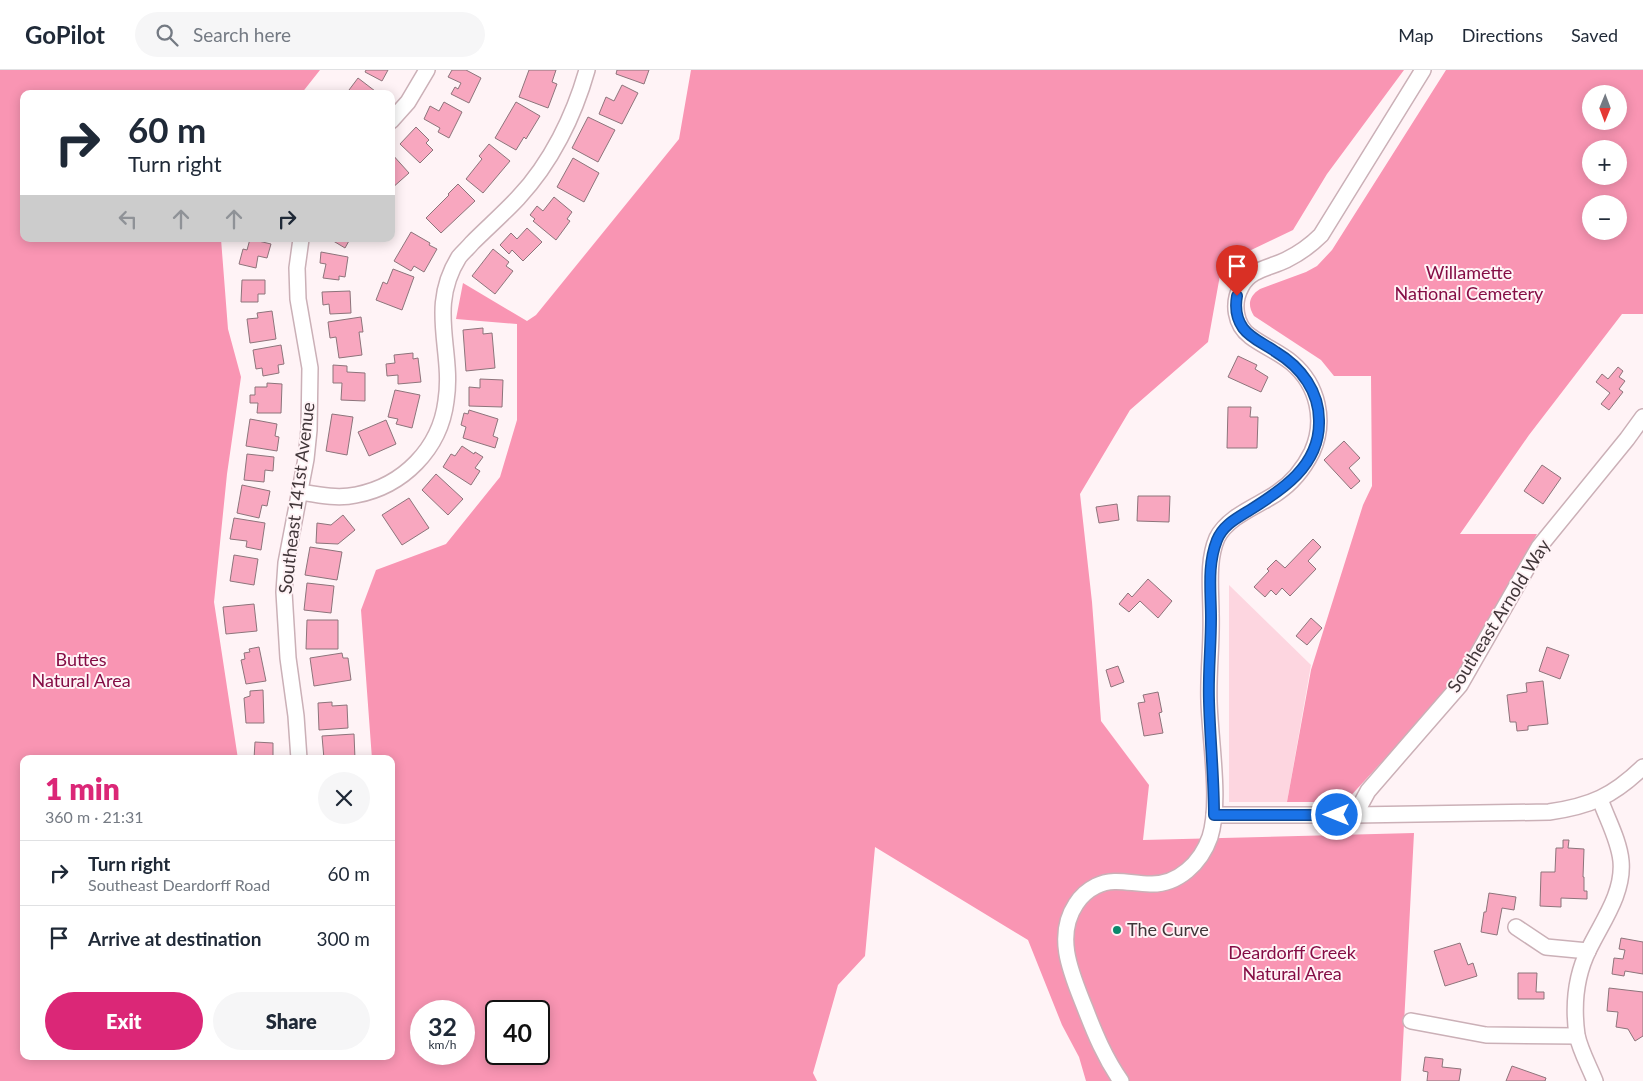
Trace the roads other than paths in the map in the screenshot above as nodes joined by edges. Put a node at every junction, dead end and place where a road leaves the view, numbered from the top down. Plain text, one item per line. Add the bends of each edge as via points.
1 (426, 70) edge
2 (587, 70) edge
3 (1423, 70) edge
4 (395, 117) edge
5 (301, 242) edge
6 (1643, 416) edge
7 (300, 492) junction
8 (299, 755) edge
9 (1643, 767) edge
10 (1600, 799) junction
11 (1214, 815) junction
12 (1355, 815) junction
13 (1516, 927) dead end
14 (1588, 951) junction
15 (1411, 1021) dead end
16 (1578, 1036) junction
17 (1121, 1081) edge
18 (1595, 1081) edge

1 - 4 street via 408,102
2 - 7 street via 578,100 551,154 518,197 460,256 451,275 442,318 447,400 441,425 430,447 403,475 373,491 354,496
3 - 11 street via 1322,234 1296,255 1250,275 1237,296 1236,314 1249,336 1293,364 1303,375 1314,393 1319,424 1312,450 1293,480 1224,527 1213,552 1209,700
5 - 7 street, Southeast 141st Avenue via 297,268 298,299 310,368 309,430
6 - 12 street, Southeast Arnold Way via 1539,548 1460,685 1368,791
7 - 8 street, Southeast 141st Avenue via 286,563 284,592
9 - 10 street via 1617,790
10 - 12 street via 1575,808 1549,812
10 - 14 street via 1621,861 1618,886
11 - 12 street
11 - 17 street via 1205,849 1181,876 1161,884 1114,881 1098,885 1083,895 1069,918 1066,934 1068,962 1100,1046
13 - 14 street via 1546,947
14 - 16 street via 1576,991
15 - 16 street via 1486,1035
16 - 18 street

